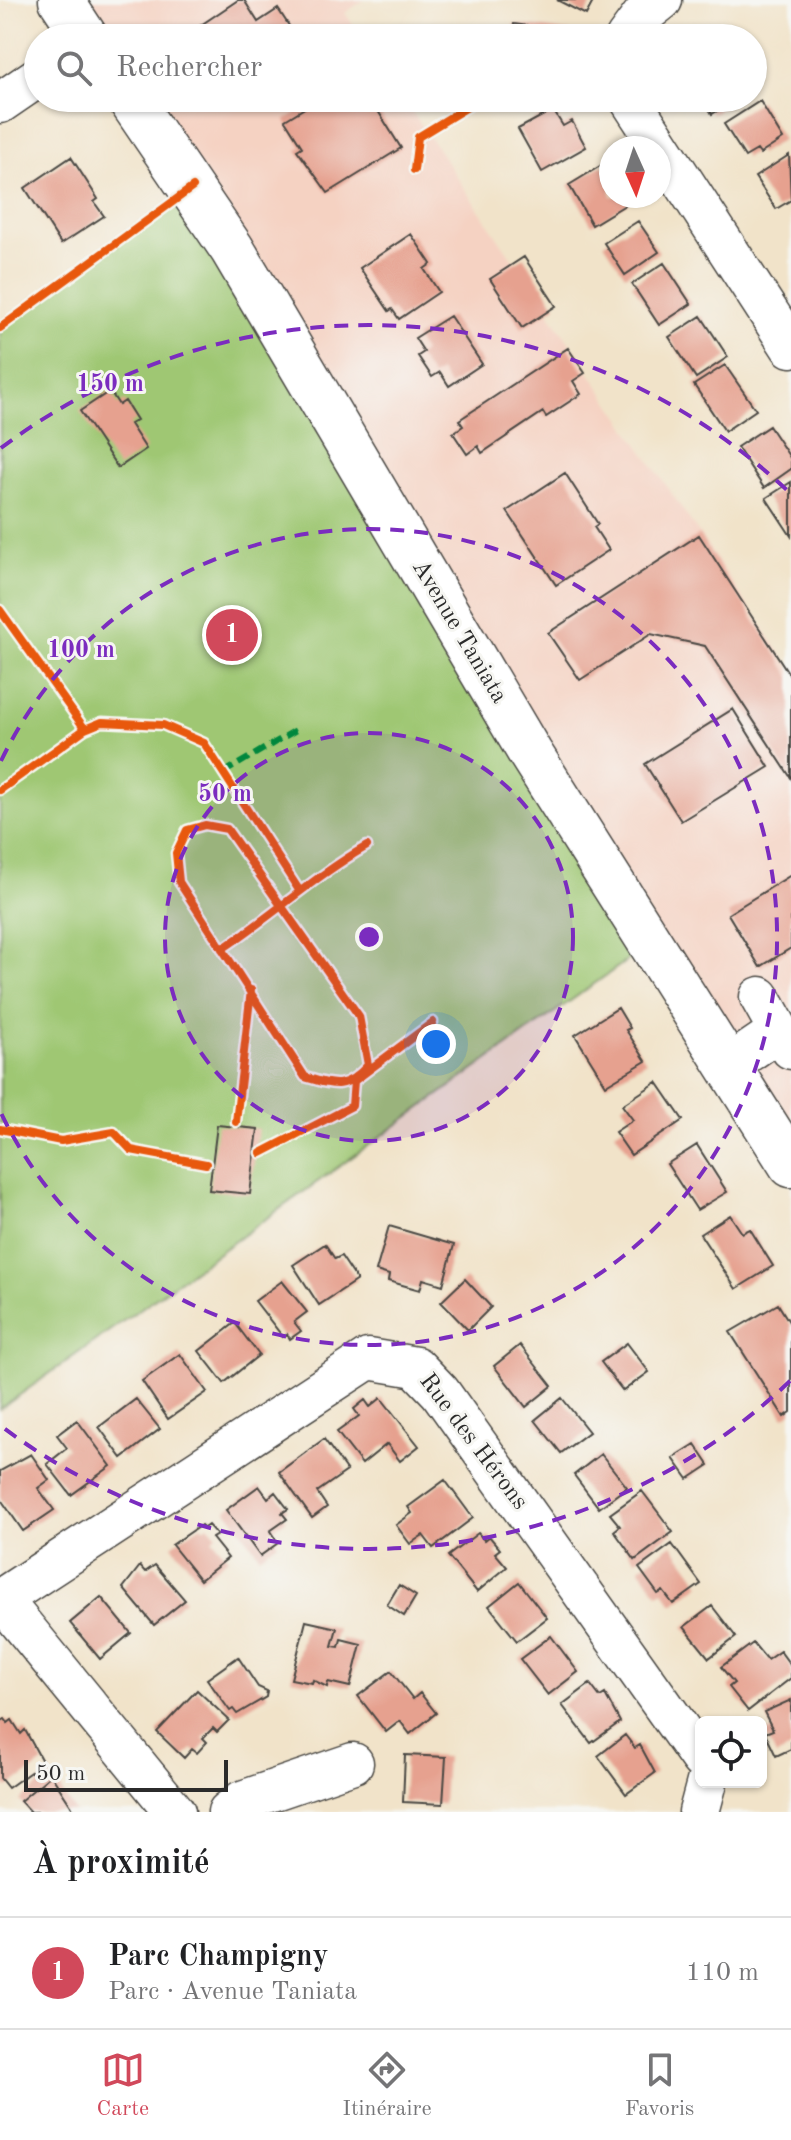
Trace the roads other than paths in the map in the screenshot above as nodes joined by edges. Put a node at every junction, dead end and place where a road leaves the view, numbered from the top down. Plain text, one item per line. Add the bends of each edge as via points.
1 (61, 0) edge
2 (662, 0) edge
3 (77, 24) edge
4 (636, 24) edge
5 (24, 87) edge
6 (0, 103) edge
7 (139, 112) edge
8 (638, 112) edge
9 (791, 347) edge
10 (777, 1026) edge
11 (729, 1065) junction
12 (785, 1141) edge
13 (0, 1599) edge
14 (695, 1751) edge
15 (353, 1763) dead end
16 (705, 1788) edge
17 (175, 1812) edge
18 (228, 1812) edge
19 (699, 1812) edge

1 - 3 main road
2 - 4 street
5 - 6 street
7 - 11 main road, Avenue Taniata via 232,249 530,753
8 - 9 street
10 - 11 street
11 - 12 main road, Avenue Taniata
13 - 14 street, Rue des Hérons via 368,1359 416,1367 440,1392
13 - 17 street, Rue des Hérons
15 - 18 street via 242,1801
16 - 19 street

